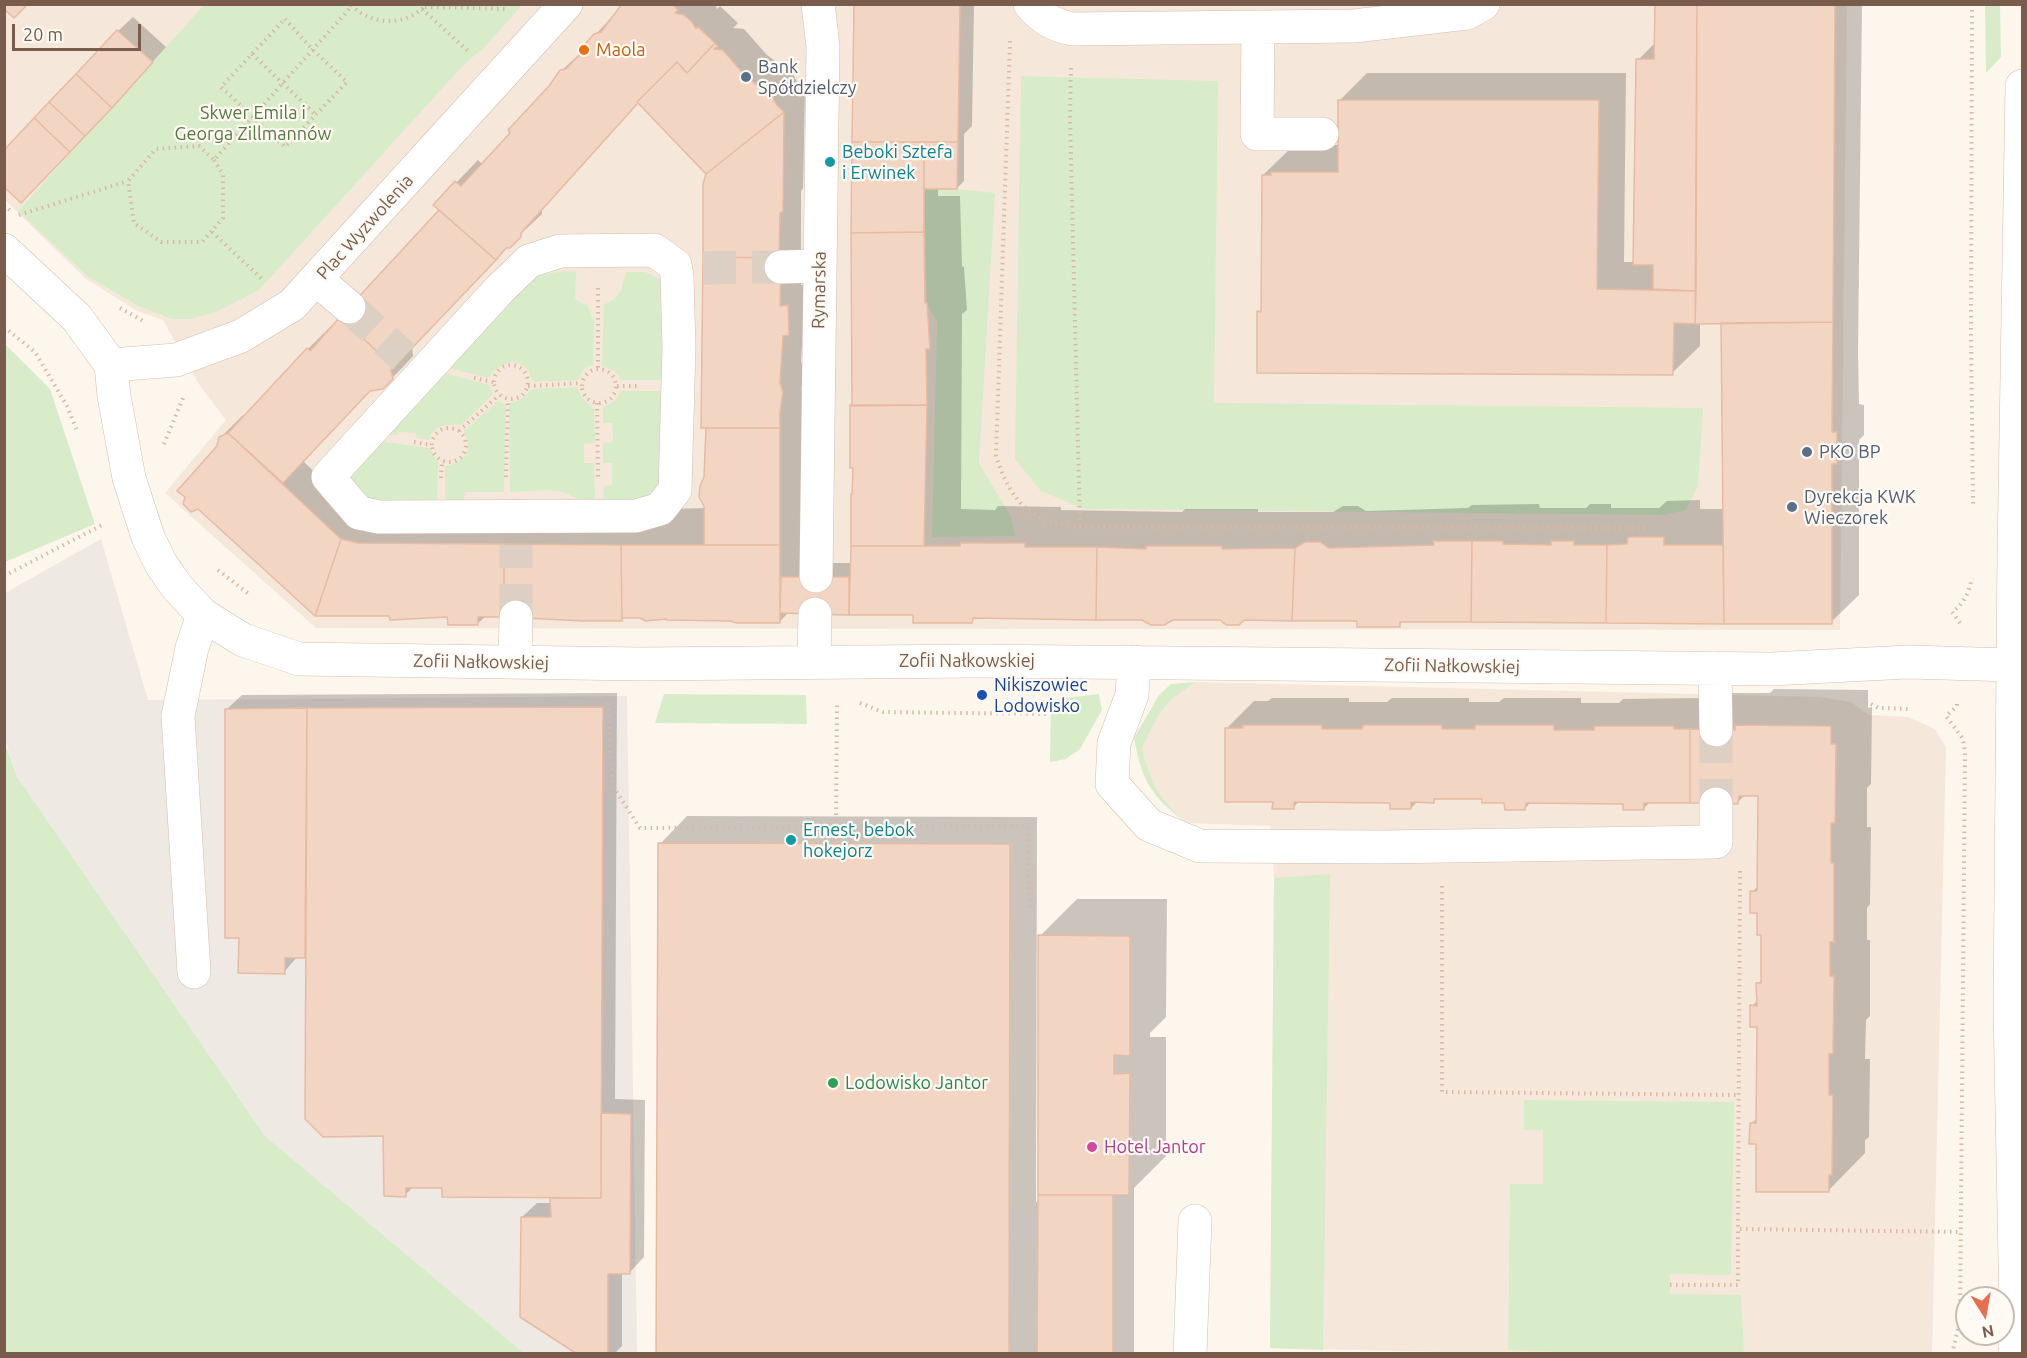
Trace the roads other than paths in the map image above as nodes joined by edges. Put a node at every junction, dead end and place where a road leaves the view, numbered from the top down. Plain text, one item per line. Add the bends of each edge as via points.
1 (566, 4) edge
2 (818, 4) edge
3 (1030, 4) edge
4 (1483, 4) edge
5 (1257, 28) junction
6 (2022, 86) edge
7 (1322, 134) dead end
8 (4, 250) edge
9 (820, 266) junction
10 (781, 267) tunnel mouth
11 (317, 280) junction
12 (349, 307) tunnel mouth
13 (111, 365) junction
14 (513, 526) joint
15 (2018, 552) edge
16 (815, 571) dead end
17 (815, 614) dead end
18 (203, 615) junction
19 (516, 617) tunnel mouth
20 (814, 661) junction
21 (515, 662) junction
22 (1134, 662) junction
23 (2013, 665) junction
24 (1716, 668) junction
25 (1716, 730) tunnel mouth
26 (1716, 804) tunnel mouth
27 (194, 972) dead end
28 (2016, 1009) edge
29 (1195, 1221) dead end
30 (1190, 1353) edge
31 (2015, 1353) edge

1 - 11 street, Plac Wyzwolenia
2 - 9 street, Rymarska via 823,47
3 - 5 street via 1054,26 1072,29
4 - 5 street via 1467,13 1354,27
5 - 7 street via 1257,134
6 - 15 street
8 - 13 street via 77,318
9 - 10 street
9 - 16 street, Rymarska
11 - 12 street
11 - 13 street, Plac Wyzwolenia via 292,305 241,336 176,360
13 - 18 street, Zofii Nałkowskiej via 129,478 147,537 161,564
14 - 14 street via 359,513 328,477 414,365 529,261 560,251 654,250 675,265 689,268 678,276 675,490 660,509 636,516 598,516
15 - 23 street
17 - 20 street
18 - 21 street, Zofii Nałkowskiej via 243,640 299,659
18 - 27 street via 178,716
19 - 21 street
20 - 21 street, Zofii Nałkowskiej
20 - 22 street, Zofii Nałkowskiej
22 - 24 street, Zofii Nałkowskiej
22 - 26 street via 1132,695 1114,743 1112,784 1149,825 1200,846 1716,843
23 - 24 street, Zofii Nałkowskiej via 1908,663
23 - 28 street
24 - 25 street
28 - 31 street
29 - 30 street

